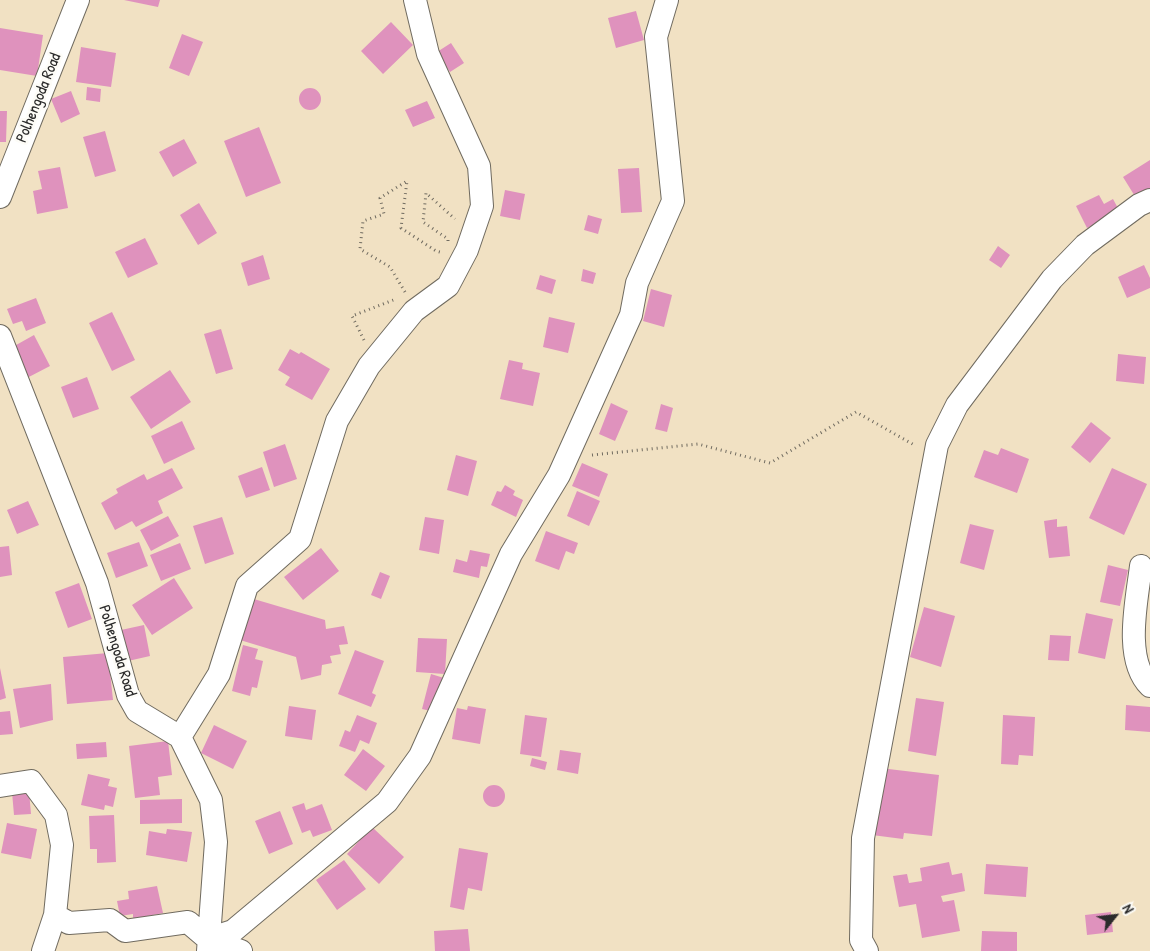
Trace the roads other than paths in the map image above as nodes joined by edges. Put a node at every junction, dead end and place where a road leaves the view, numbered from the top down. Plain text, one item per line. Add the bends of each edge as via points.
1 (78, 0) edge
2 (415, 0) edge
3 (668, 0) edge
4 (0, 197) edge
5 (1150, 200) edge
6 (0, 336) edge
7 (1141, 566) dead end
8 (1150, 686) edge
9 (180, 737) junction
10 (0, 786) edge
11 (55, 915) junction
12 (208, 945) edge
13 (43, 951) edge
14 (241, 951) edge
15 (867, 951) edge

1 - 4 street, Polhengoda Road
2 - 9 street via 428,54 480,166 482,206 468,250 448,286 414,311 370,366 337,421 300,539 247,586 219,674
3 - 12 street via 656,37 673,201 637,283 631,314 560,475 511,554 420,756 388,802 233,931
5 - 15 street via 1086,245 1052,279 957,405 937,445 863,838 861,940
6 - 9 street, Polhengoda Road via 97,582 128,695 138,711
7 - 8 street via 1133,635 1134,657
9 - 12 street via 211,800 216,842
10 - 11 street via 31,781 56,815 62,844
11 - 12 street via 69,923 110,920 125,931 188,922
11 - 13 street
12 - 14 street

